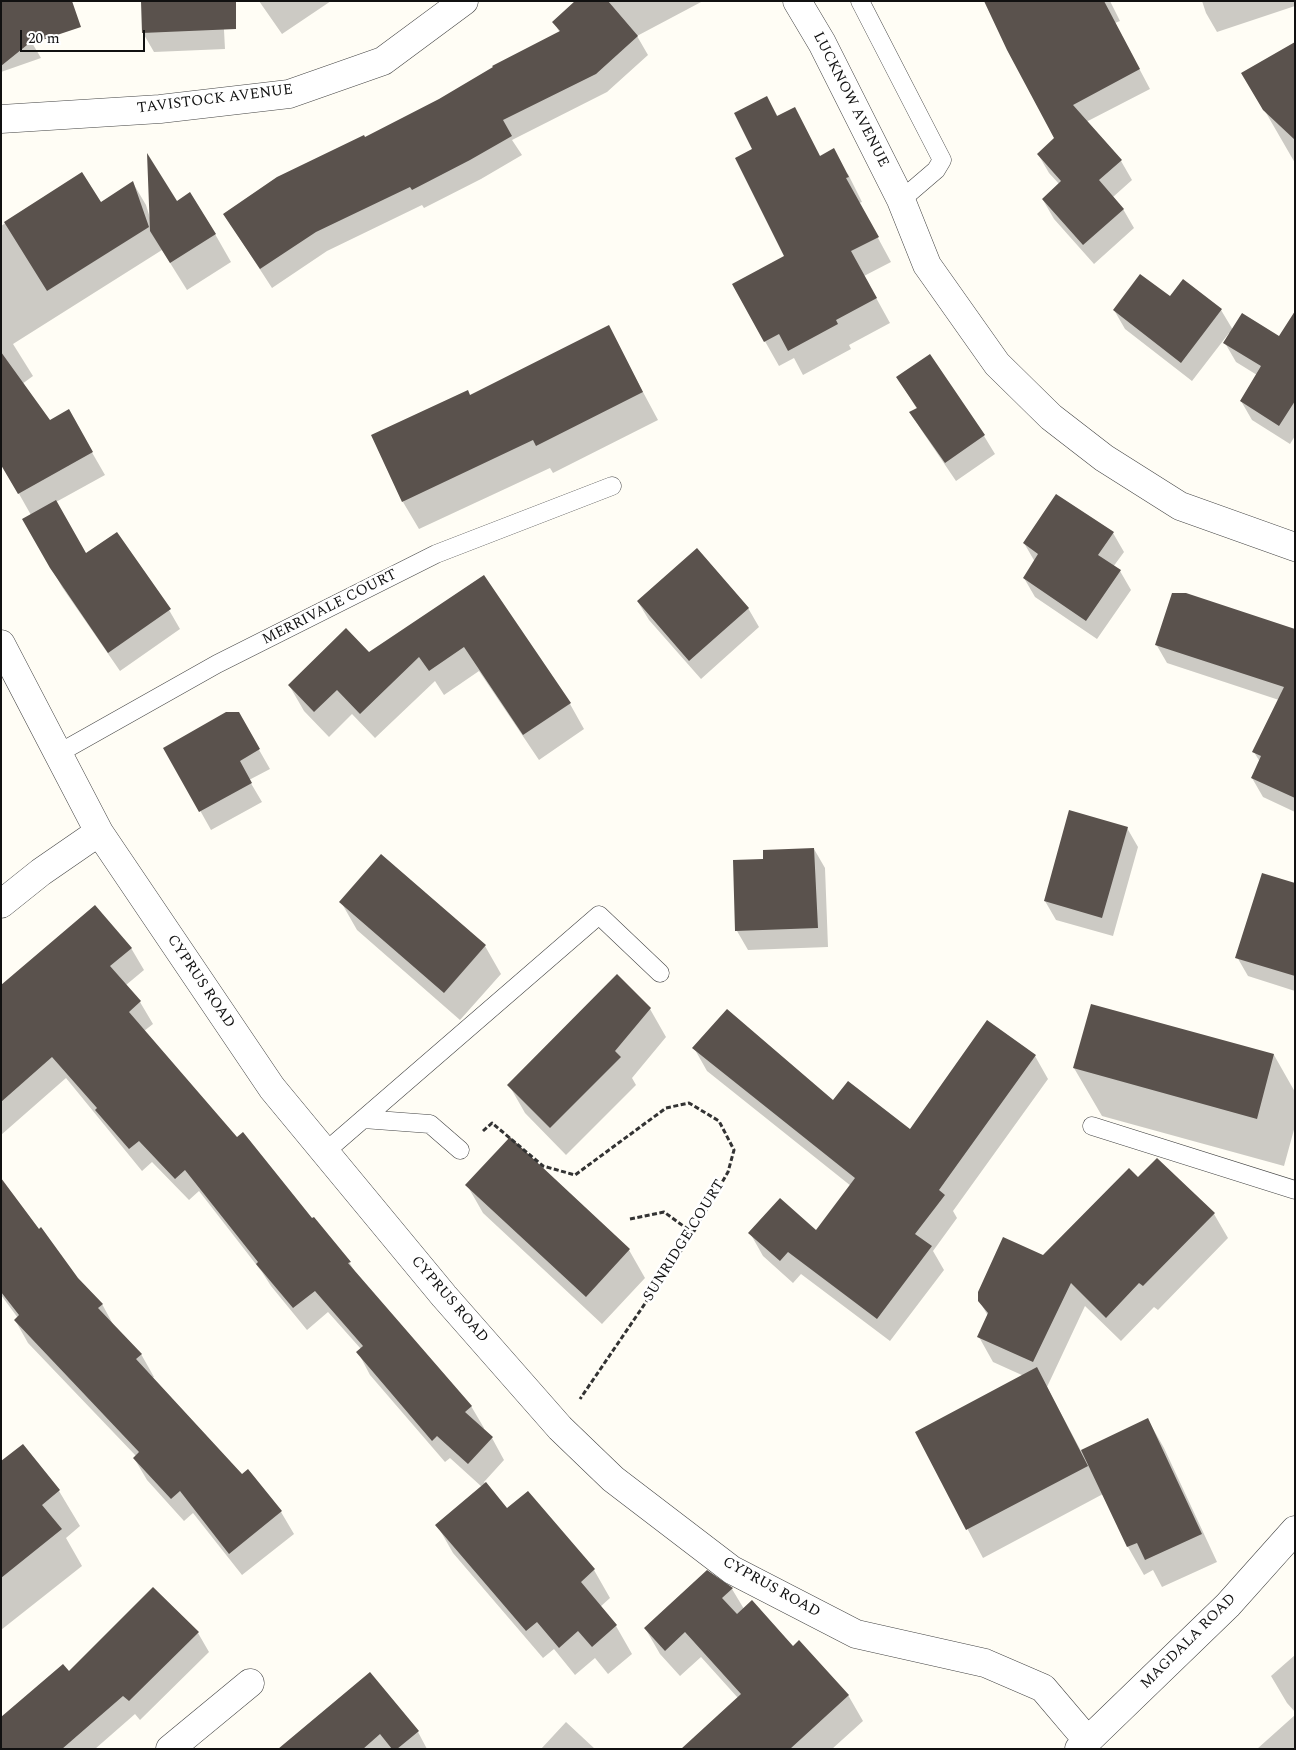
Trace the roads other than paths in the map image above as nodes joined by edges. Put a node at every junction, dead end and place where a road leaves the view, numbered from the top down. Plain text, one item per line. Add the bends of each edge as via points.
1 (464, 1) edge
2 (797, 1) edge
3 (860, 1) edge
4 (1, 119) edge
5 (901, 200) junction
6 (612, 486) dead end
7 (1295, 547) edge
8 (1, 644) edge
9 (59, 753) junction
10 (99, 832) junction
11 (1, 904) edge
12 (660, 973) dead end
13 (363, 1119) junction
14 (1092, 1126) dead end
15 (460, 1150) road end
16 (325, 1152) junction
17 (1295, 1190) edge
18 (1295, 1530) edge
19 (250, 1683) dead end
20 (1083, 1745) edge
21 (170, 1749) edge

1 - 4 street, TAVISTOCK AVENUE via 383,61 289,94 160,109
2 - 5 street, LUCKNOW AVENUE via 822,43
3 - 5 lane via 942,160 936,170
5 - 7 street, LUCKNOW AVENUE via 927,265 997,364 1051,417 1104,458 1180,506
6 - 9 lane, MERRIVALE COURT via 436,554 217,664
8 - 9 street, CYPRUS ROAD
9 - 10 street, CYPRUS ROAD
10 - 11 street
10 - 16 street, CYPRUS ROAD via 272,1088
12 - 13 lane via 599,916
13 - 15 lane via 430,1124
13 - 16 lane
14 - 17 lane
16 - 20 street, CYPRUS ROAD via 444,1296 560,1428 613,1479 732,1570 856,1634 985,1663 1044,1688
18 - 20 street, MAGDALA ROAD via 1228,1604
19 - 21 street

